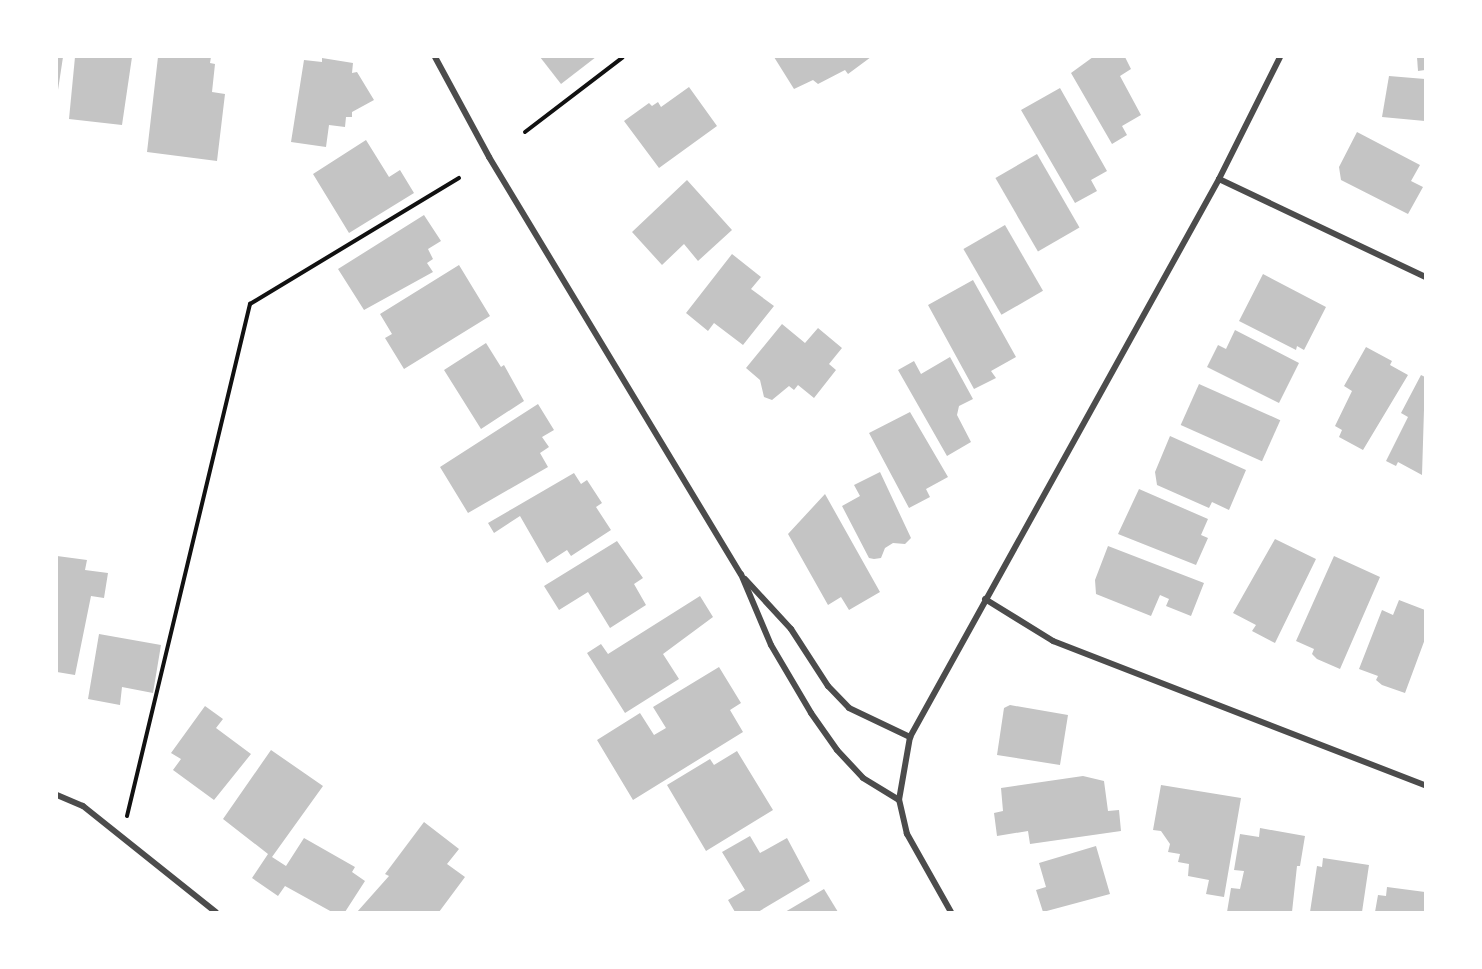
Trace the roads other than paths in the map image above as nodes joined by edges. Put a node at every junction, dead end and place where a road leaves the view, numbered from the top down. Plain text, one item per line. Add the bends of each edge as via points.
1 (435, 57) edge
2 (1280, 57) edge
3 (1220, 180) junction
4 (1425, 277) edge
5 (741, 574) junction
6 (985, 599) junction
7 (910, 736) junction
8 (1425, 785) edge
9 (57, 795) edge
10 (899, 800) junction
11 (216, 912) edge
12 (951, 912) edge

1 - 5 street via 495,167
2 - 3 street
3 - 4 street
3 - 6 street
5 - 7 street via 791,629 828,686 849,708
5 - 10 street via 771,645 830,741 863,778
6 - 7 street
6 - 8 street via 1053,641
7 - 10 street
9 - 11 street via 83,806
10 - 12 street via 907,834

